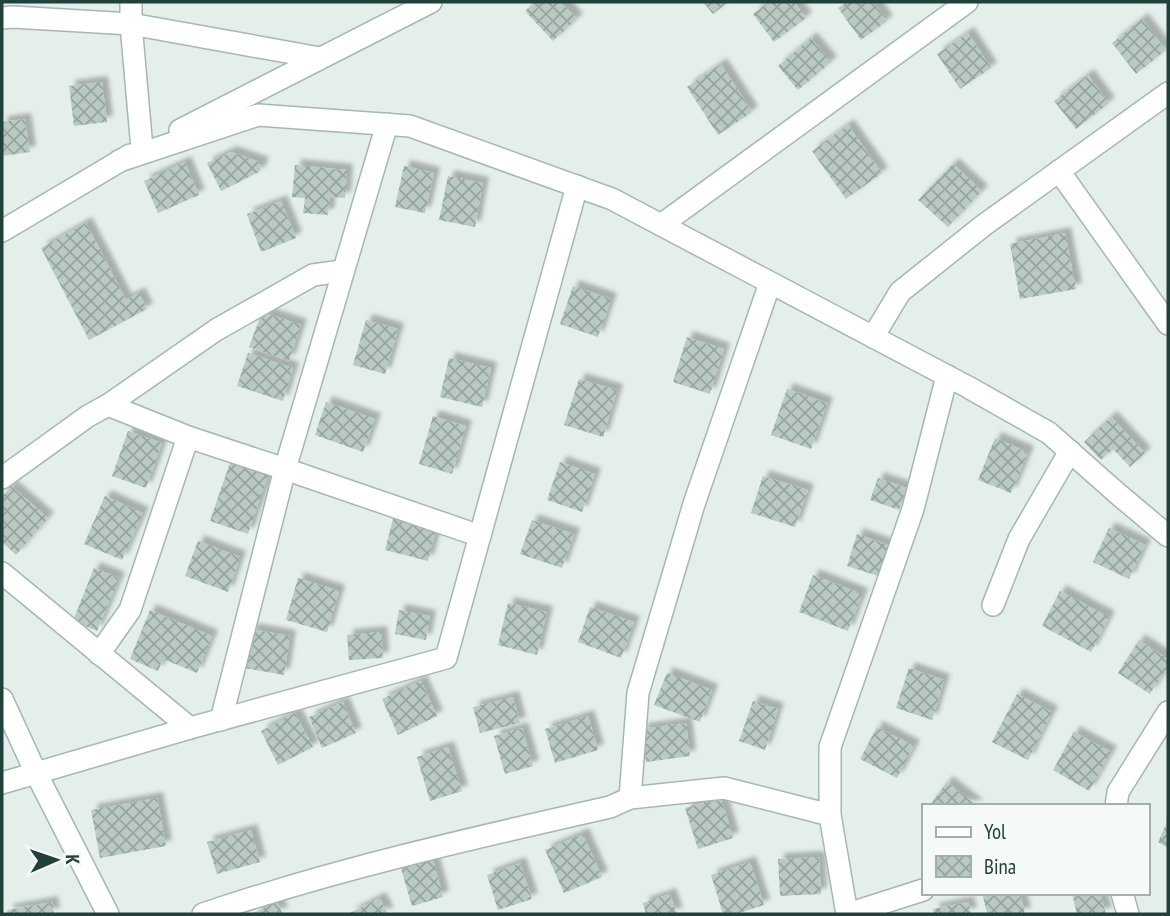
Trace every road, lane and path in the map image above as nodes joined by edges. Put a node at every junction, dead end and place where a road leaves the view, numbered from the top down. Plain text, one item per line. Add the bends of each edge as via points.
1 (131, 2) edge
2 (431, 2) edge
3 (967, 2) edge
4 (2, 18) edge
5 (131, 24) junction
6 (320, 58) junction
7 (1168, 93) edge
8 (387, 124) junction
9 (142, 149) junction
10 (119, 161) junction
11 (1059, 171) junction
12 (577, 186) junction
13 (661, 225) junction
14 (2, 231) edge
15 (342, 271) junction
16 (770, 283) junction
17 (1168, 324) edge
18 (873, 337) junction
19 (947, 376) junction
20 (107, 405) junction
21 (188, 437) junction
22 (1070, 451) junction
23 (285, 468) junction
24 (2, 478) edge
25 (480, 536) junction
26 (1168, 536) edge
27 (2, 573) edge
28 (993, 605) dead end
29 (99, 654) junction
30 (2, 698) edge
31 (1168, 712) edge
32 (221, 720) junction
33 (190, 729) junction
34 (36, 773) junction
35 (2, 783) edge
36 (630, 798) junction
37 (1116, 804) edge
38 (830, 815) junction
39 (922, 890) edge
40 (1123, 895) edge
41 (107, 914) edge
42 (203, 914) edge
43 (847, 914) edge
44 (1128, 914) edge

1 - 5 street
2 - 6 street
3 - 13 street
4 - 5 street
5 - 6 street
5 - 9 street
6 - 9 street
7 - 11 street
8 - 10 street via 258,115
8 - 12 street via 410,126
8 - 15 street
9 - 10 street
10 - 14 street
11 - 17 street
11 - 18 street via 900,292
12 - 13 street
12 - 25 street
13 - 16 street
15 - 20 street via 313,275 228,323
15 - 23 street
16 - 18 street
16 - 36 street via 694,504 638,693
18 - 19 street
19 - 22 street via 1049,433
19 - 38 street via 913,509 830,747
20 - 21 street
20 - 24 street
21 - 23 street
21 - 29 street via 130,610
22 - 26 street
22 - 28 street via 1019,539
23 - 25 street
23 - 32 street
25 - 32 street via 446,658
27 - 29 street
29 - 33 street
30 - 34 street
31 - 37 street via 1118,792
32 - 33 street
33 - 34 street
34 - 35 street
34 - 41 street
36 - 38 street via 724,788
36 - 42 street via 610,807 435,846
38 - 43 street
39 - 43 street
40 - 44 street

